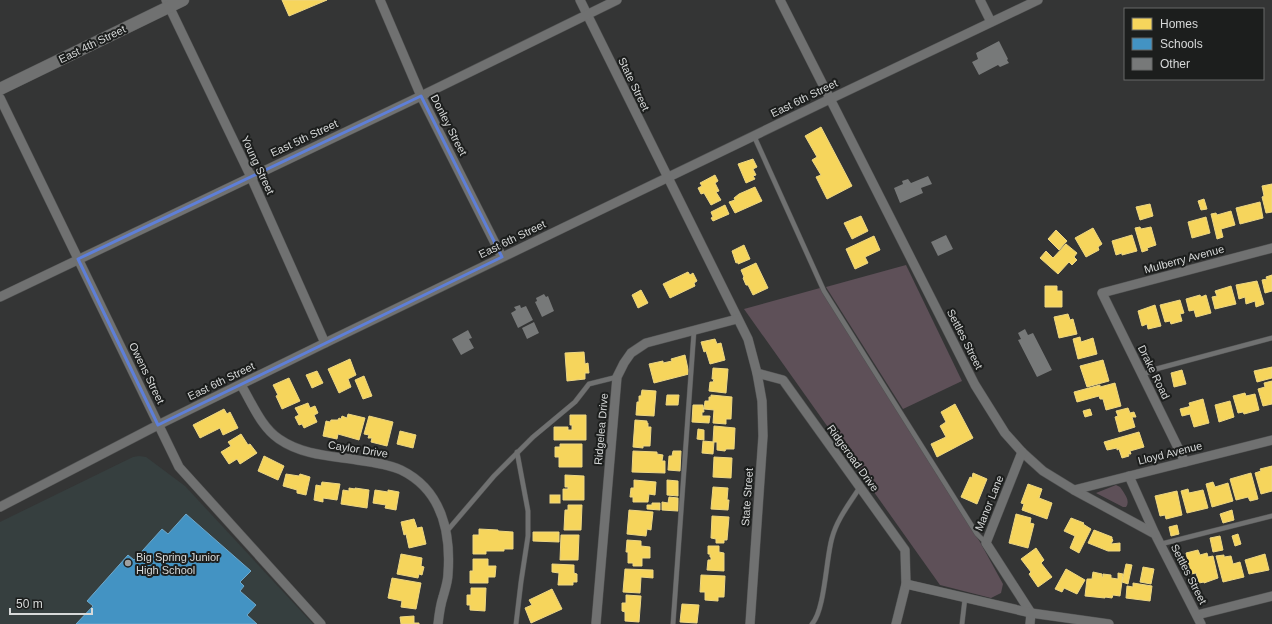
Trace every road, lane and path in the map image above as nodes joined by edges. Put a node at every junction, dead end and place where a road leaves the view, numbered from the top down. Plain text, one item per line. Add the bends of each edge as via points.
1 (184, 0) edge
2 (380, 0) edge
3 (580, 0) edge
4 (617, 0) edge
5 (780, 0) edge
6 (980, 0) edge
7 (1038, 0) edge
8 (167, 3) edge
9 (588, 16) junction
10 (991, 22) junction
11 (0, 89) edge
12 (421, 96) junction
13 (0, 98) edge
14 (830, 99) junction
15 (754, 136) junction
16 (251, 177) junction
17 (667, 178) junction
18 (1272, 248) edge
19 (502, 257) junction
20 (78, 259) junction
21 (1102, 293) joint
22 (0, 297) edge
23 (737, 319) junction
24 (694, 331) junction
25 (1272, 338) edge
26 (325, 343) junction
27 (758, 373) junction
28 (1142, 375) junction
29 (618, 377) junction
30 (242, 385) junction
31 (158, 425) junction
32 (1272, 440) edge
33 (517, 452) junction
34 (1022, 452) junction
35 (1185, 462) junction
36 (1129, 476) junction
37 (860, 487) junction
38 (1074, 490) junction
39 (0, 507) edge
40 (1272, 516) edge
41 (446, 532) junction
42 (1155, 534) junction
43 (986, 543) junction
44 (1161, 544) junction
45 (906, 584) junction
46 (1272, 596) edge
47 (965, 598) junction
48 (1031, 613) junction
49 (1197, 615) junction
50 (321, 624) edge
51 (438, 624) edge
52 (516, 624) edge
53 (596, 624) edge
54 (673, 624) edge
55 (750, 624) edge
56 (812, 624) edge
57 (896, 624) edge
58 (962, 624) edge
59 (1030, 624) edge
60 (1109, 624) edge
61 (1201, 624) edge

1 - 8 main road, East 4th Street
2 - 12 street, Donley Street
3 - 9 street, State Street
4 - 9 street, East 5th Street
5 - 14 street, Settles Street
6 - 10 street
7 - 10 street, East 6th Street
8 - 11 main road, East 4th Street
8 - 16 street, Young Street
9 - 12 street, East 5th Street
9 - 17 street, State Street
10 - 14 street, East 6th Street
12 - 16 street, East 5th Street
12 - 19 street, Donley Street
13 - 20 street, Owens Street
14 - 15 street, East 6th Street
14 - 34 street, Settles Street via 975,385 1005,433
15 - 17 street, East 6th Street
15 - 43 lane via 824,291 977,534
16 - 20 street, East 5th Street
16 - 26 street, Young Street
17 - 19 street, East 6th Street
17 - 23 street
18 - 21 street, Mulberry Avenue
19 - 26 street, East 6th Street
20 - 22 street, East 5th Street
20 - 31 street, Owens Street
21 - 28 street, Drake Road
23 - 24 street, Ridgelea Drive
23 - 27 street via 748,340
24 - 29 street, Ridgelea Drive via 646,343 631,353
24 - 54 lane
25 - 28 lane
26 - 30 street, East 6th Street
27 - 37 street, Ridgeroad Drive via 783,380
27 - 55 street, State Street via 763,436
28 - 35 street, Drake Road
29 - 33 lane via 589,384 574,402
29 - 53 street, Ridgelea Drive
30 - 31 street, East 6th Street
30 - 41 street, Caylor Drive via 263,423 278,439 316,455 379,463 401,470 416,480 438,506
31 - 39 street, East 6th Street
31 - 50 street, Owens Street via 179,467
32 - 35 street, Lloyd Avenue
33 - 41 lane
33 - 52 lane via 528,511 528,536
34 - 38 street, Settles Street via 1043,471
34 - 43 street, Manor Lane
35 - 36 street, Lloyd Avenue
36 - 38 street, Lloyd Avenue
36 - 42 street
37 - 45 street, Ridgeroad Drive via 905,550
37 - 56 lane via 835,527 821,599 816,620
38 - 42 street, Settles Street
40 - 44 lane
41 - 51 street, Caylor Drive via 448,575
42 - 44 street, Settles Street
43 - 48 street, Manor Lane
44 - 49 street, Settles Street
45 - 47 street
45 - 57 street, Ridgeroad Drive
46 - 49 street
47 - 48 street
47 - 58 lane
48 - 59 street
48 - 60 street
49 - 61 street, Settles Street

